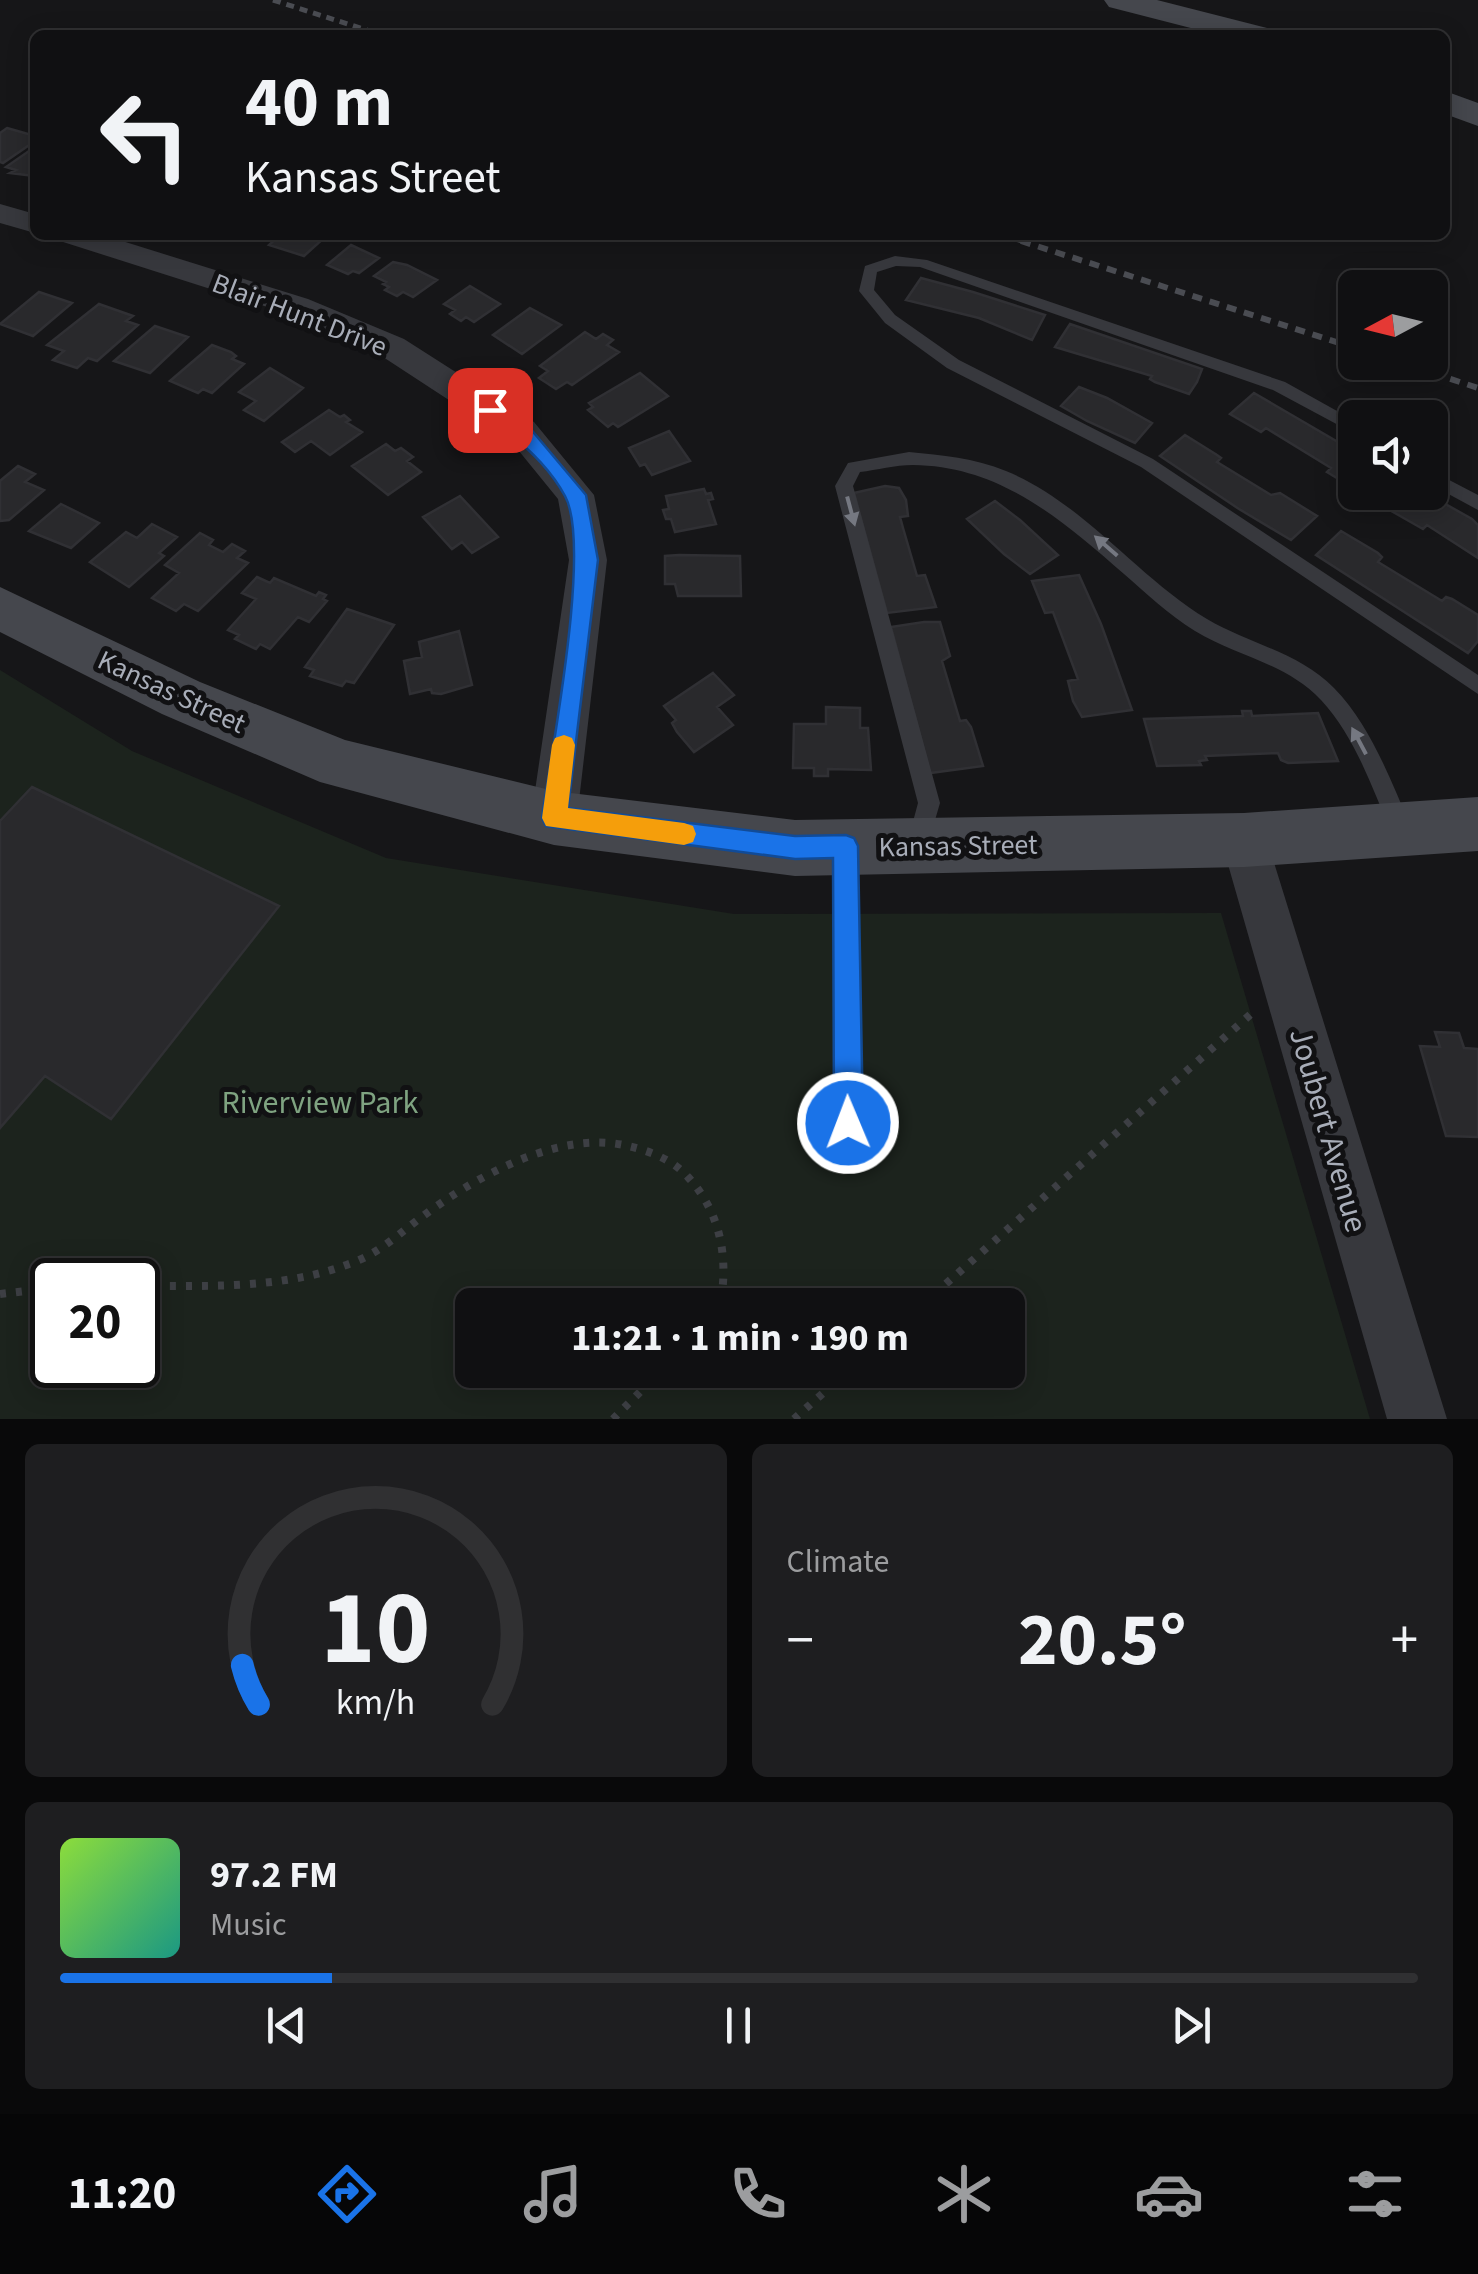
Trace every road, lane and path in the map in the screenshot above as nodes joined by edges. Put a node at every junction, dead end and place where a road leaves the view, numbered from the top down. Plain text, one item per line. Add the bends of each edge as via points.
1 (1120, 0) edge
2 (1237, 30) edge
3 (1450, 102) edge
4 (1478, 116) edge
5 (0, 212) edge
6 (30, 222) edge
7 (87, 240) edge
8 (1338, 419) edge
9 (1448, 486) edge
10 (1478, 503) edge
11 (0, 608) edge
12 (1478, 686) edge
13 (554, 818) junction
14 (1478, 824) edge
15 (1401, 829) junction
16 (1244, 840) junction
17 (846, 846) junction
18 (918, 846) junction
19 (1286, 983) junction
20 (848, 1123) dead end
21 (160, 1285) edge
22 (724, 1288) edge
23 (941, 1288) edge
24 (30, 1291) edge
25 (0, 1294) edge
26 (644, 1388) edge
27 (829, 1388) edge
28 (613, 1419) edge
29 (794, 1419) edge
30 (1417, 1419) edge

1 - 2 street
3 - 4 street
5 - 6 street
7 - 13 street, Blair Hunt Drive via 298,306 392,346 522,431 576,495 588,560
8 - 12 lane via 1244,372 922,263 895,261 870,269 866,291 890,319 954,364 1146,463
9 - 10 lane
11 - 13 street, Kansas Street via 180,698 340,764
13 - 17 street, Kansas Street via 795,848
14 - 15 street, Kansas Street
15 - 16 street, Kansas Street
15 -> 18 lane via 1350,725 1310,679 1192,620 1034,492 982,466 932,458 881,460 854,467 844,486 929,803
16 - 18 street, Kansas Street
16 - 19 street, Joubert Avenue
17 - 18 street, Kansas Street
17 - 20 lane
19 - 23 path
19 - 30 street, Joubert Avenue
21 - 22 path via 284,1280 373,1256 424,1215 570,1142 630,1144 685,1170 713,1210 728,1273
24 - 25 path
26 - 28 path
27 - 29 path

